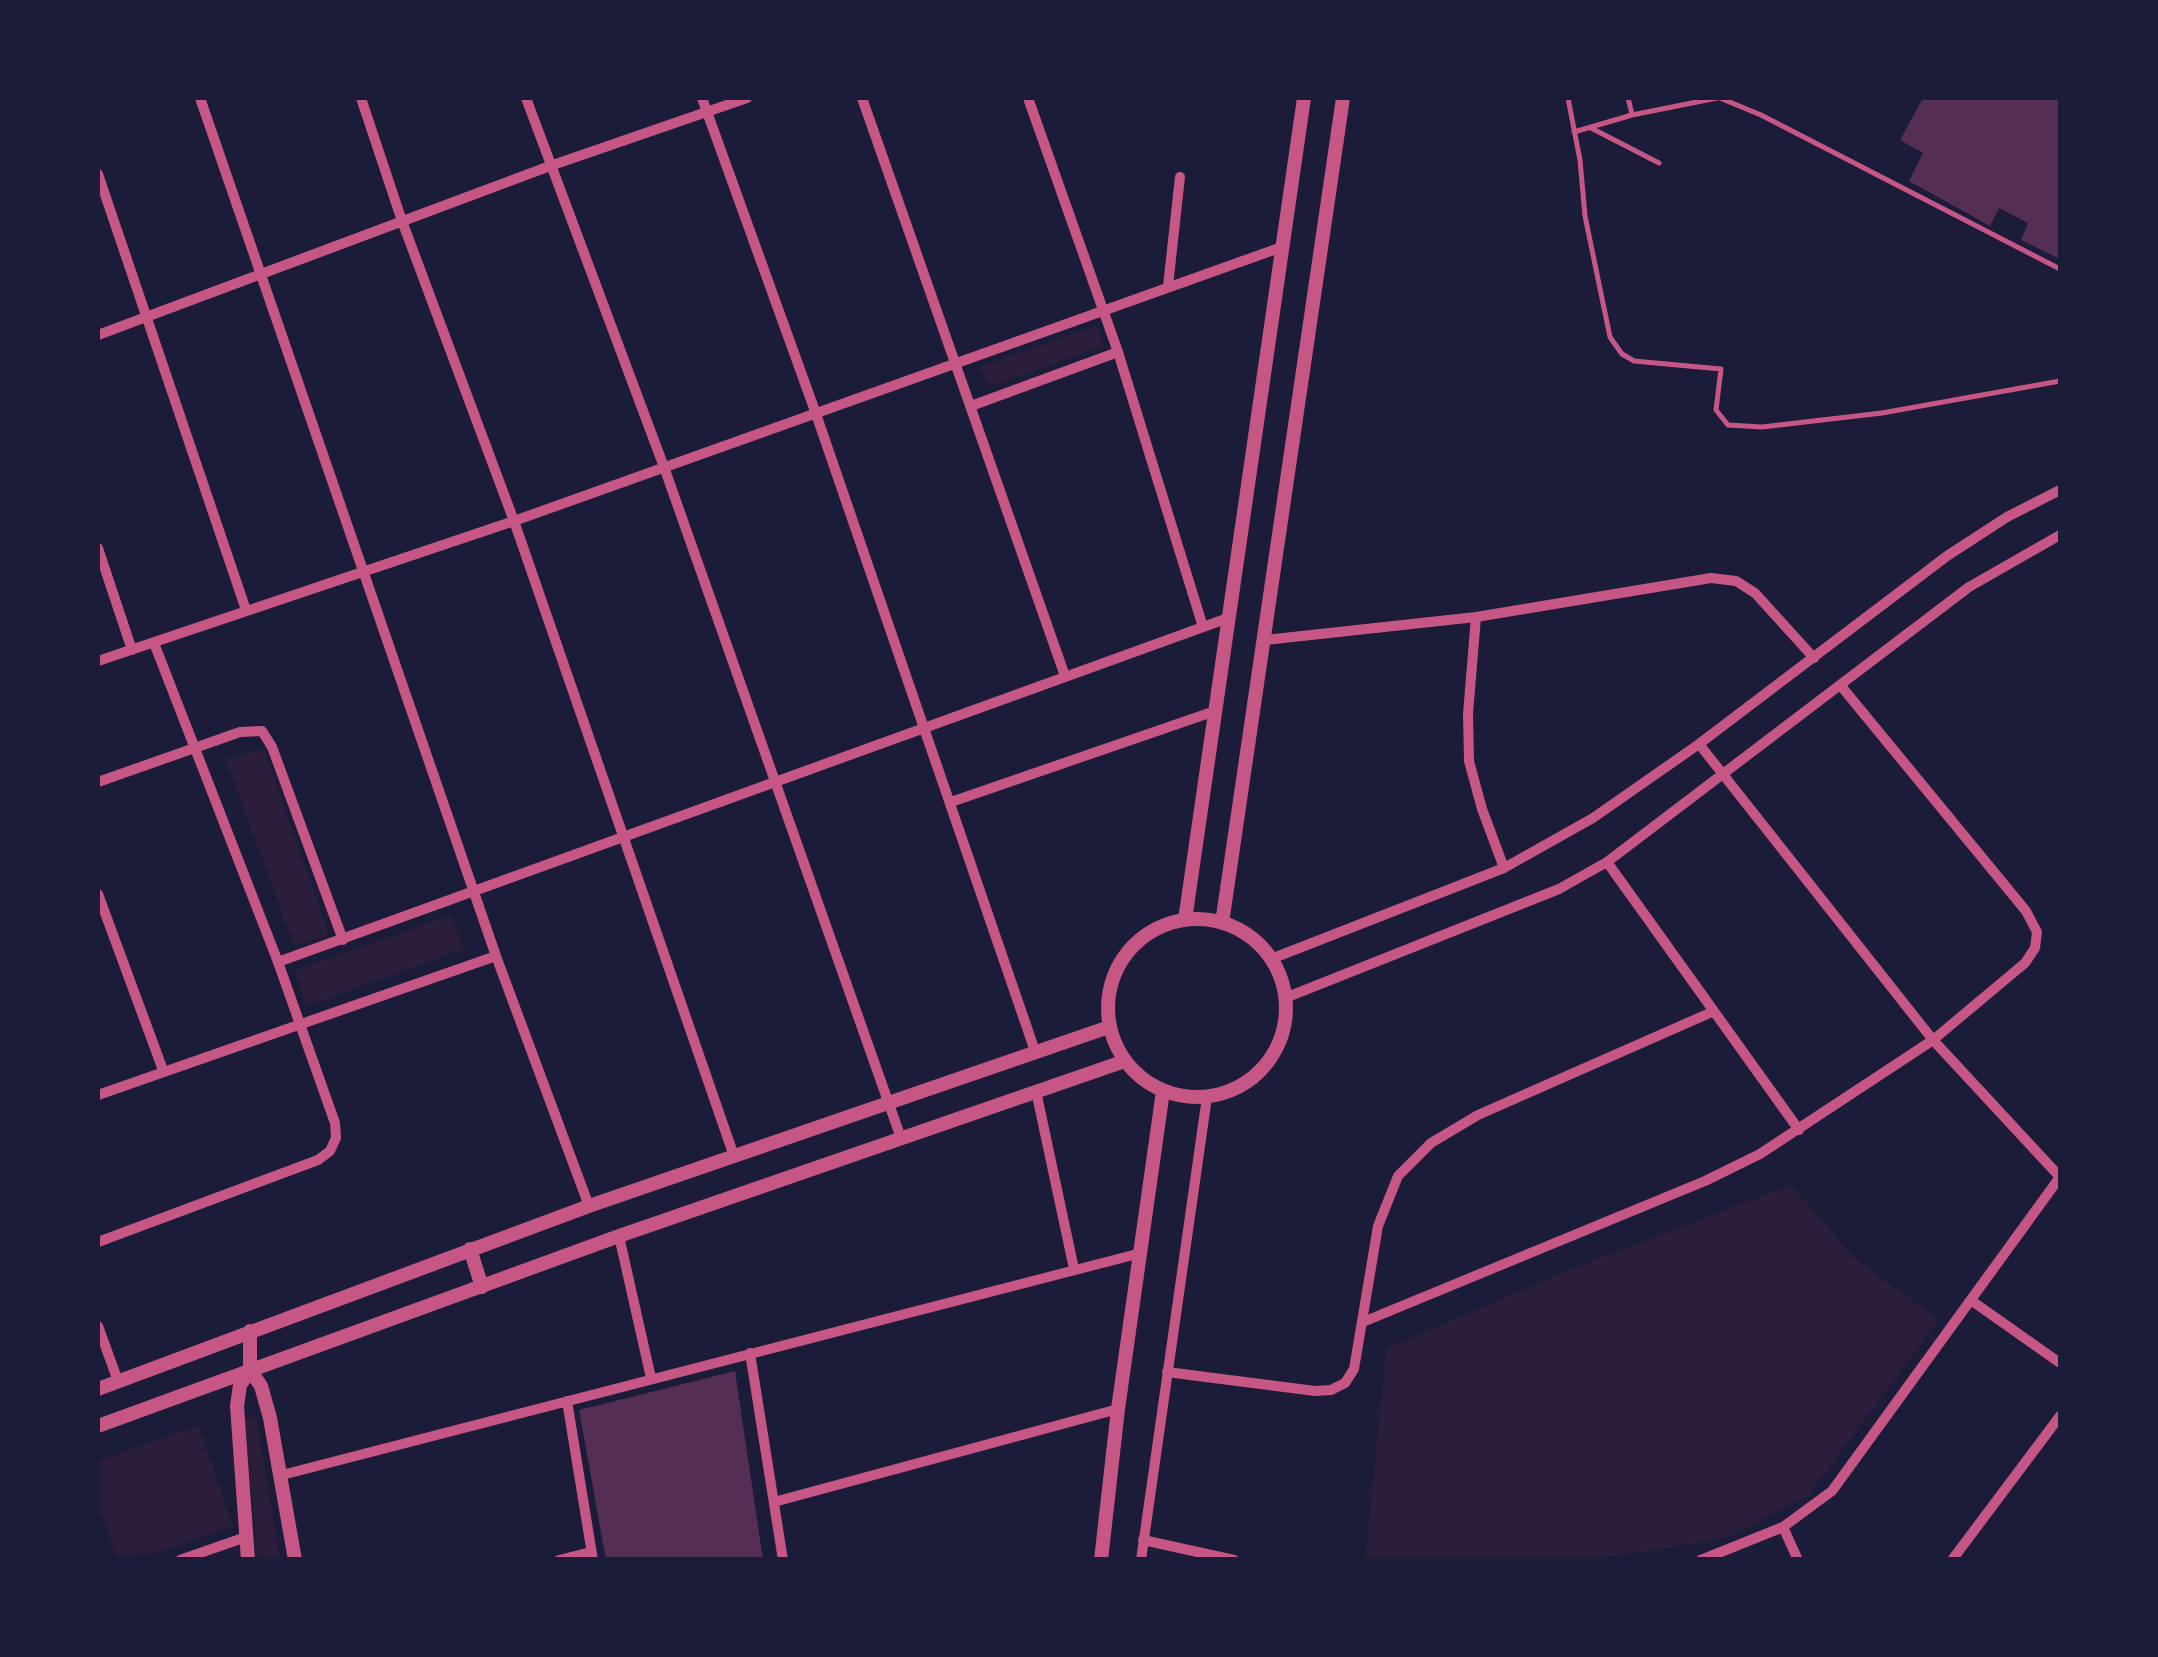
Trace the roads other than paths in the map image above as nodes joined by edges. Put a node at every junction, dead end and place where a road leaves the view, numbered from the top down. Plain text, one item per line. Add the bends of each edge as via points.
1 (200, 98) edge
2 (362, 98) edge
3 (526, 98) edge
4 (702, 98) edge
5 (747, 98) edge
6 (862, 98) edge
7 (1028, 98) edge
8 (1304, 98) edge
9 (1343, 98) edge
10 (1568, 98) edge
11 (1628, 98) edge
12 (1718, 98) edge
13 (706, 112) junction
14 (1632, 115) junction
15 (1590, 127) junction
16 (1574, 132) junction
17 (1659, 163) dead end
18 (550, 166) junction
19 (98, 174) edge
20 (1180, 177) dead end
21 (402, 221) junction
22 (1282, 247) junction
23 (2060, 269) edge
24 (260, 273) junction
25 (1168, 286) junction
26 (1104, 310) junction
27 (147, 317) junction
28 (98, 335) edge
29 (1118, 352) junction
30 (954, 362) junction
31 (2060, 381) edge
32 (971, 406) junction
33 (815, 411) junction
34 (664, 468) junction
35 (2060, 490) edge
36 (514, 520) junction
37 (2060, 535) edge
38 (98, 548) edge
39 (364, 570) junction
40 (246, 610) junction
41 (1476, 617) junction
42 (1228, 618) junction
43 (1203, 627) junction
44 (1266, 640) junction
45 (154, 643) junction
46 (132, 650) junction
47 (1814, 658) junction
48 (98, 661) edge
49 (1065, 676) junction
50 (1841, 686) junction
51 (1215, 711) junction
52 (925, 727) junction
53 (1699, 744) junction
54 (194, 748) junction
55 (1724, 775) junction
56 (98, 782) edge
57 (775, 783) junction
58 (951, 802) junction
59 (624, 837) junction
60 (1607, 862) junction
61 (1504, 868) junction
62 (474, 890) junction
63 (98, 894) edge
64 (1185, 920) junction
65 (1222, 923) junction
66 (343, 940) junction
67 (496, 956) junction
68 (1271, 960) junction
69 (278, 962) junction
70 (1285, 998) junction
71 (1712, 1012) junction
72 (300, 1024) junction
73 (1110, 1027) junction
74 (1933, 1040) junction
75 (1035, 1051) junction
76 (1125, 1061) junction
77 (163, 1070) junction
78 (1036, 1091) junction
79 (1163, 1091) junction
80 (98, 1095) edge
81 (1207, 1097) junction
82 (888, 1103) junction
83 (1799, 1130) junction
84 (901, 1138) junction
85 (734, 1156) junction
86 (2060, 1177) edge
87 (589, 1206) junction
88 (619, 1236) junction
89 (98, 1242) edge
90 (470, 1249) junction
91 (1141, 1253) junction
92 (1074, 1269) junction
93 (482, 1287) junction
94 (1972, 1302) junction
95 (1363, 1322) junction
96 (98, 1326) edge
97 (250, 1330) junction
98 (750, 1353) junction
99 (2060, 1363) edge
100 (250, 1370) junction
101 (1168, 1372) junction
102 (651, 1378) junction
103 (118, 1382) junction
104 (98, 1389) edge
105 (567, 1401) junction
106 (1118, 1410) junction
107 (2060, 1416) edge
108 (98, 1426) edge
109 (282, 1475) junction
110 (774, 1502) junction
111 (1783, 1527) junction
112 (246, 1536) junction
113 (1143, 1540) junction
114 (592, 1556) edge
115 (1715, 1558) edge
116 (180, 1560) edge
117 (248, 1560) edge
118 (295, 1560) edge
119 (559, 1560) edge
120 (783, 1560) edge
121 (1101, 1560) edge
122 (1141, 1560) edge
123 (1234, 1560) edge
124 (1701, 1560) edge
125 (1798, 1560) edge
126 (1952, 1560) edge

1 - 24 street
2 - 21 street
3 - 18 street
4 - 13 street
5 - 13 street
6 - 30 street
7 - 26 street
8 - 22 street
9 - 44 street
10 - 16 lane
11 - 14 lane
12 - 14 lane
12 - 23 lane
13 - 18 street
13 - 33 street
14 - 15 lane
15 - 16 lane
15 - 17 lane
16 - 31 lane via 1615,348 1634,360 1721,368 1715,402 1728,425 1882,413
18 - 21 street
18 - 34 street
19 - 27 street
20 - 25 street
21 - 24 street
21 - 36 street
22 - 25 street
22 - 42 street
24 - 27 street
24 - 39 street
25 - 26 street
26 - 29 street
26 - 30 street
27 - 28 street
27 - 40 street
29 - 32 street
29 - 43 street
30 - 32 street
30 - 33 street
32 - 49 street
33 - 34 street
33 - 52 street
34 - 36 street
34 - 57 street
35 - 47 street via 1948,556
36 - 39 street
36 - 59 street
37 - 50 street via 1969,587
38 - 46 street
39 - 40 street
39 - 62 street
40 - 45 street
41 - 44 street
41 - 47 street via 1711,578 1736,581 1768,605
41 - 61 street via 1469,761
42 - 43 street
42 - 51 street
43 - 49 street
44 - 65 street
45 - 46 street
45 - 54 street
46 - 48 street
47 - 53 street
49 - 52 street
50 - 55 street
50 - 74 street via 2037,932 2025,964
51 - 58 street
51 - 64 street
52 - 57 street
52 - 58 street
53 - 55 street
53 - 61 street via 1593,818
54 - 56 street
54 - 66 street via 262,731
54 - 69 street
55 - 60 street
55 - 74 street
57 - 59 street
57 - 82 street
58 - 75 street
59 - 62 street
59 - 85 street
60 - 70 street via 1560,889
60 - 71 street
61 - 68 street
62 - 66 street
62 - 67 street
63 - 77 street
64 - 65 street
64 - 73 street via 1133,945 1116,969
65 - 68 street via 1257,943
66 - 69 street
67 - 72 street
67 - 87 street
68 - 70 street
69 - 72 street
70 - 81 street via 1284,1026 1266,1064 1234,1090
71 - 83 street
71 - 95 street via 1431,1143 1398,1176 1378,1226
72 - 77 street
72 - 89 street via 335,1123 330,1152
73 - 75 street
73 - 76 street
74 - 83 street
74 - 86 street
75 - 82 street
76 - 78 street
76 - 79 street
77 - 80 street
78 - 84 street
78 - 92 street
79 - 81 street
79 - 91 street
81 - 101 street
82 - 84 street
82 - 85 street
83 - 95 street via 1705,1181
84 - 88 street
85 - 87 street
86 - 94 street
87 - 90 street
88 - 93 street
88 - 102 street
90 - 93 street
90 - 97 street
91 - 92 street
91 - 106 street
92 - 98 street
93 - 100 street
94 - 99 street
94 - 111 street via 1832,1491
95 - 101 street via 1354,1369 1331,1390
96 - 103 street
97 - 100 street
97 - 103 street
98 - 102 street
98 - 110 street
100 - 108 street
100 - 109 street via 265,1399
100 - 112 street via 236,1406
101 - 113 street
102 - 105 street
103 - 104 street
105 - 109 street
105 - 114 street
106 - 110 street
106 - 121 street
107 - 126 street
109 - 118 street
110 - 120 street
111 - 115 street
111 - 125 street
112 - 116 street
112 - 117 street
113 - 122 street
113 - 123 street
114 - 119 street
115 - 124 street

